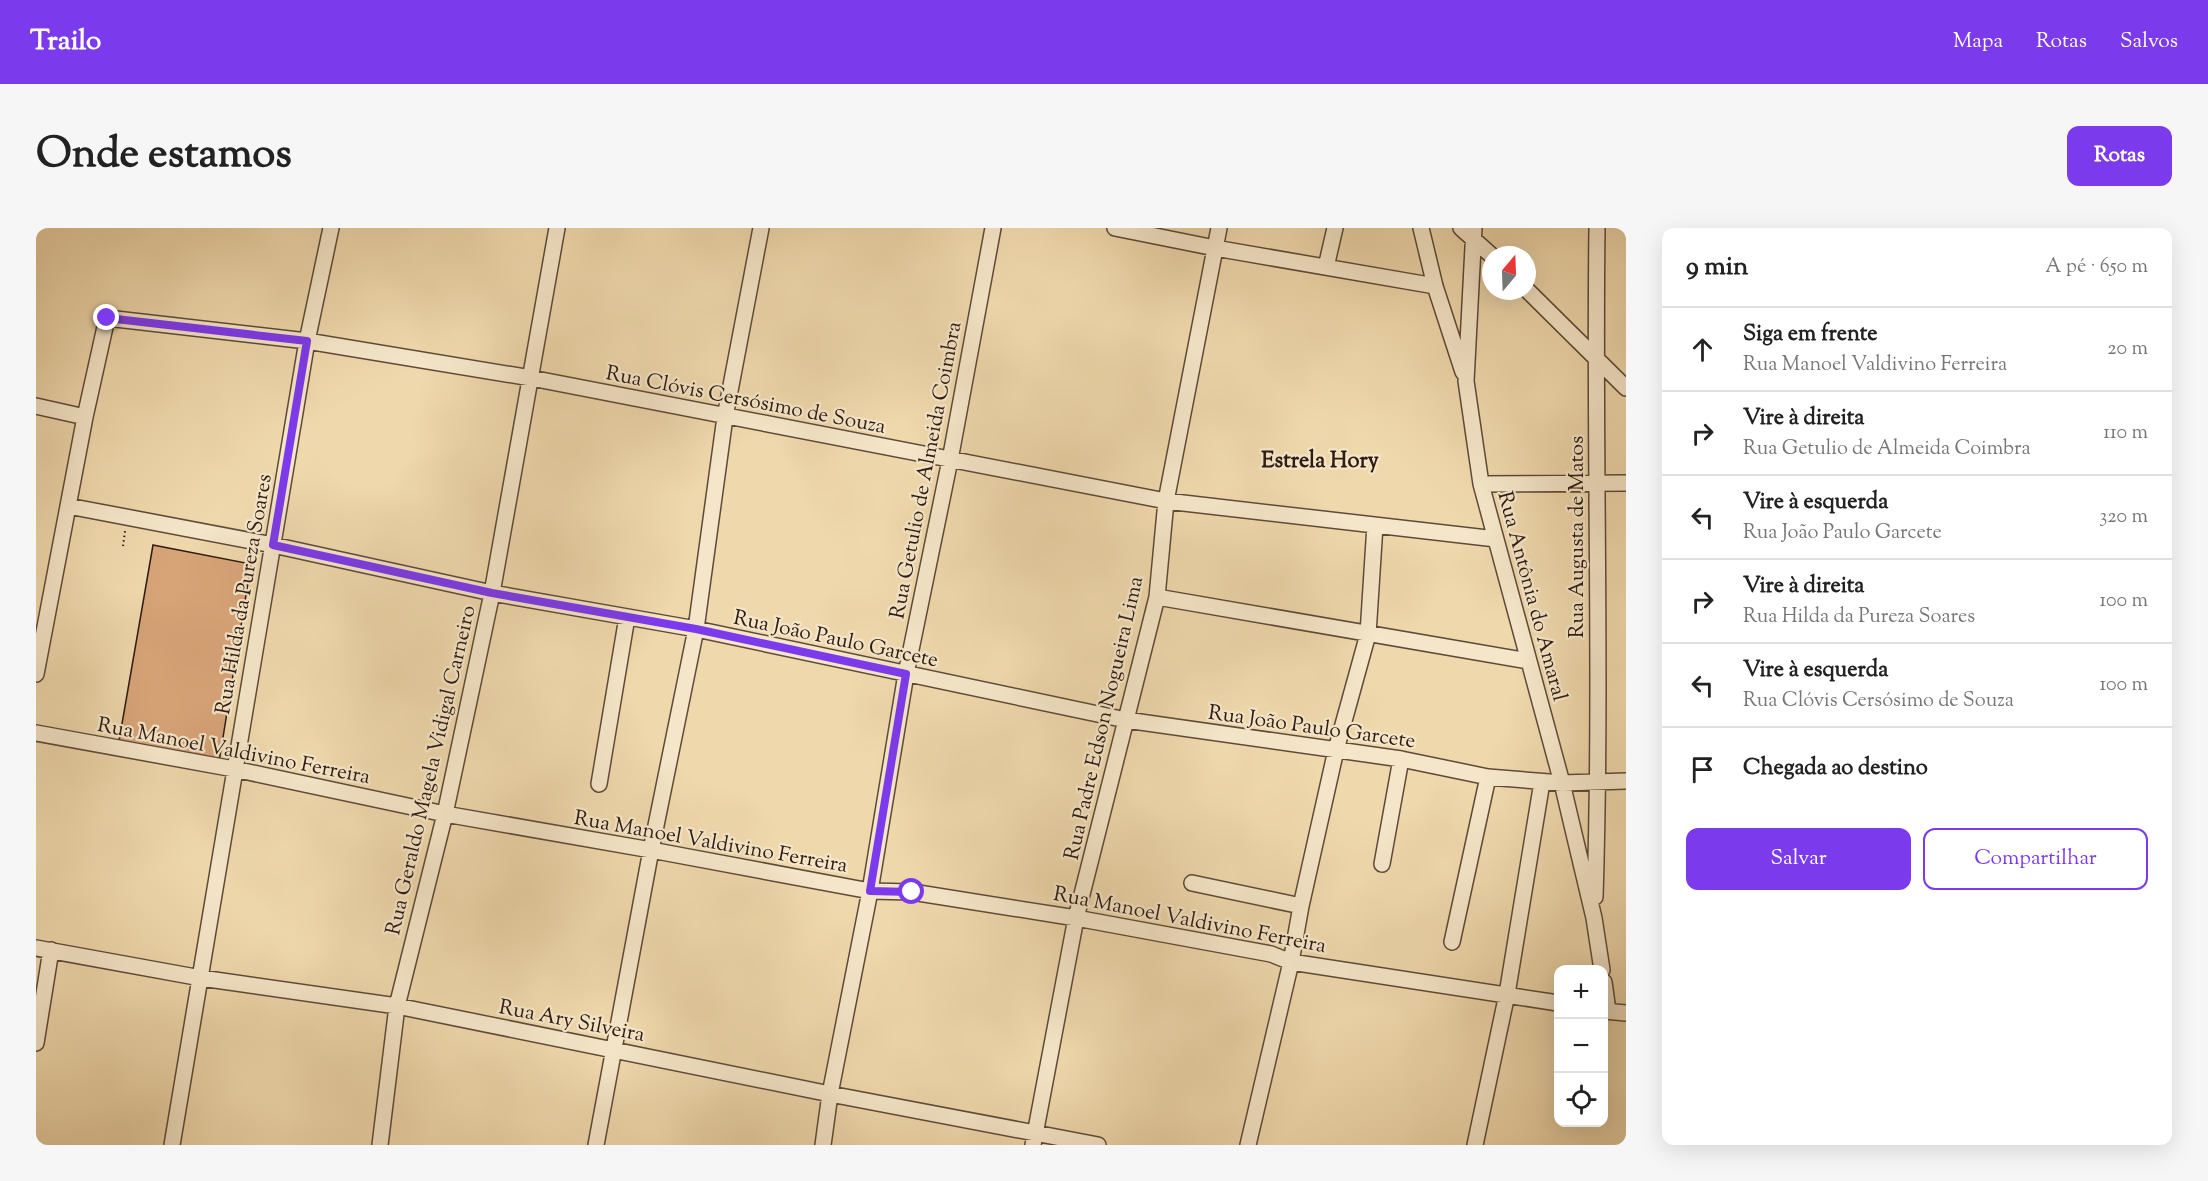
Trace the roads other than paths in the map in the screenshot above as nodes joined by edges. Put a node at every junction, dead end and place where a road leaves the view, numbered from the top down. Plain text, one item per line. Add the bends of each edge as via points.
1 (331, 228) edge
2 (557, 228) edge
3 (761, 228) edge
4 (993, 228) edge
5 (1115, 228) edge
6 (1219, 228) edge
7 (1335, 228) edge
8 (1421, 228) edge
9 (1461, 228) edge
10 (1597, 228) edge
11 (1474, 233) edge
12 (1484, 246) edge
13 (1215, 248) junction
14 (1326, 267) junction
15 (1435, 286) junction
16 (1536, 299) edge
17 (307, 341) junction
18 (1595, 357) junction
19 (531, 378) junction
20 (1466, 381) junction
21 (1626, 388) edge
22 (36, 406) edge
23 (85, 417) junction
24 (725, 417) junction
25 (950, 460) junction
26 (1626, 483) edge
27 (1481, 484) junction
28 (1597, 484) junction
29 (1166, 501) junction
30 (68, 506) junction
31 (1375, 525) junction
32 (1496, 539) junction
33 (273, 545) junction
34 (492, 593) junction
35 (1157, 597) junction
36 (627, 617) junction
37 (696, 629) junction
38 (1368, 634) junction
39 (1528, 661) junction
40 (37, 664) edge
41 (906, 674) junction
42 (1126, 720) junction
43 (36, 733) edge
44 (1336, 750) junction
45 (1401, 759) junction
46 (234, 769) junction
47 (1488, 777) junction
48 (1626, 781) edge
49 (1542, 782) junction
50 (1599, 782) junction
51 (1562, 783) junction
52 (599, 784) dead end
53 (445, 814) junction
54 (651, 850) junction
55 (1382, 864) dead end
56 (1192, 883) dead end
57 (870, 891) junction
58 (1301, 906) junction
59 (1076, 918) junction
60 (1594, 918) junction
61 (1452, 942) dead end
62 (43, 949) edge
63 (1291, 962) junction
64 (1601, 965) edge
65 (201, 978) junction
66 (1507, 994) junction
67 (1554, 1002) edge
68 (397, 1006) junction
69 (1608, 1011) edge
70 (1626, 1012) edge
71 (36, 1043) edge
72 (614, 1050) junction
73 (830, 1094) junction
74 (1034, 1138) edge
75 (171, 1145) edge
76 (380, 1145) edge
77 (596, 1145) edge
78 (823, 1145) edge
79 (1098, 1145) edge
80 (1248, 1145) edge
81 (1475, 1145) edge

1 - 17 street, Rua Hilda da Pureza Soares
2 - 19 street, Rua Geraldo Magela Vidigal Carneiro
3 - 24 street
4 - 25 street, Rua Getulio de Almeida Coimbra
5 - 13 street
6 - 13 street, Rua Padre Edson Nogueira Lima
7 - 14 street
8 - 15 street
9 - 11 street
10 - 18 street, Rua Augusta de Matos
11 - 12 street
11 - 20 street, Rua Antônia do Amaral
13 - 14 street
13 - 29 street, Rua Padre Edson Nogueira Lima
14 - 15 street
15 - 20 street
16 - 18 street
17 - 19 street, Rua Clóvis Cersósimo de Souza
17 - 23 street, Rua Clóvis Cersósimo de Souza via 107,318
17 - 33 street, Rua Hilda da Pureza Soares
18 - 21 street
18 - 28 street, Rua Augusta de Matos
19 - 24 street, Rua Clóvis Cersósimo de Souza
19 - 34 street, Rua Geraldo Magela Vidigal Carneiro
20 - 27 street, Rua Antônia do Amaral
22 - 23 street
23 - 30 street
24 - 25 street, Rua Clóvis Cersósimo de Souza
24 - 37 street
25 - 29 street, Rua Clóvis Cersósimo de Souza
25 - 41 street, Rua Getulio de Almeida Coimbra
26 - 28 street
27 - 28 street
27 - 32 street, Rua Antônia do Amaral
28 - 50 street, Rua Augusta de Matos
29 - 31 street, Rua Clóvis Cersósimo de Souza
29 - 35 street, Rua Padre Edson Nogueira Lima
30 - 33 street, Rua João Paulo Garcete
30 - 40 street
31 - 32 street, Rua Clóvis Cersósimo de Souza
31 - 38 street
32 - 39 street, Rua Antônia do Amaral
33 - 34 street, Rua João Paulo Garcete
33 - 46 street, Rua Hilda da Pureza Soares
34 - 36 street, Rua João Paulo Garcete
34 - 53 street, Rua Geraldo Magela Vidigal Carneiro
35 - 38 street
35 - 42 street, Rua Padre Edson Nogueira Lima
36 - 37 street, Rua João Paulo Garcete
36 - 52 street
37 - 41 street, Rua João Paulo Garcete
37 - 54 street
38 - 39 street
38 - 44 street
39 - 51 street, Rua Antônia do Amaral
41 - 42 street, Rua João Paulo Garcete
41 - 57 street, Rua Getulio de Almeida Coimbra
42 - 44 street, Rua João Paulo Garcete
42 - 59 street, Rua Padre Edson Nogueira Lima
43 - 46 street, Rua Manoel Valdivino Ferreira
44 - 45 street, Rua João Paulo Garcete
44 - 58 street
45 - 47 street, Rua João Paulo Garcete
45 - 55 street
46 - 53 street, Rua Manoel Valdivino Ferreira
46 - 65 street, Rua Hilda da Pureza Soares
47 - 49 street, Rua João Paulo Garcete
47 - 61 street
48 - 50 street, Rua João Paulo Garcete
49 - 51 street, Rua João Paulo Garcete
49 - 66 street
50 - 51 street, Rua João Paulo Garcete
50 - 60 street, Rua Augusta de Matos
51 - 60 street, Rua Antônia do Amaral
53 - 54 street, Rua Manoel Valdivino Ferreira
53 - 68 street, Rua Geraldo Magela Vidigal Carneiro
54 - 57 street, Rua Manoel Valdivino Ferreira
54 - 72 street
56 - 58 street
57 - 59 street, Rua Manoel Valdivino Ferreira via 912,892
57 - 73 street, Rua Getulio de Almeida Coimbra
58 - 63 street
59 - 63 street, Rua Manoel Valdivino Ferreira via 1271,954
59 - 74 street, Rua Padre Edson Nogueira Lima
60 - 64 street, Rua Antônia do Amaral
62 - 65 street, Rua Ary Silveira
62 - 71 street
63 - 66 street, Rua Manoel Valdivino Ferreira
63 - 80 street
65 - 68 street, Rua Ary Silveira
65 - 75 street, Rua Hilda da Pureza Soares
66 - 67 street, Rua Manoel Valdivino Ferreira
66 - 81 street
68 - 72 street, Rua Ary Silveira
68 - 76 street, Rua Geraldo Magela Vidigal Carneiro
69 - 70 street
72 - 73 street, Rua Ary Silveira
72 - 77 street
73 - 74 street, Rua Ary Silveira
73 - 78 street, Rua Getulio de Almeida Coimbra
74 - 79 street, Rua Ary Silveira

